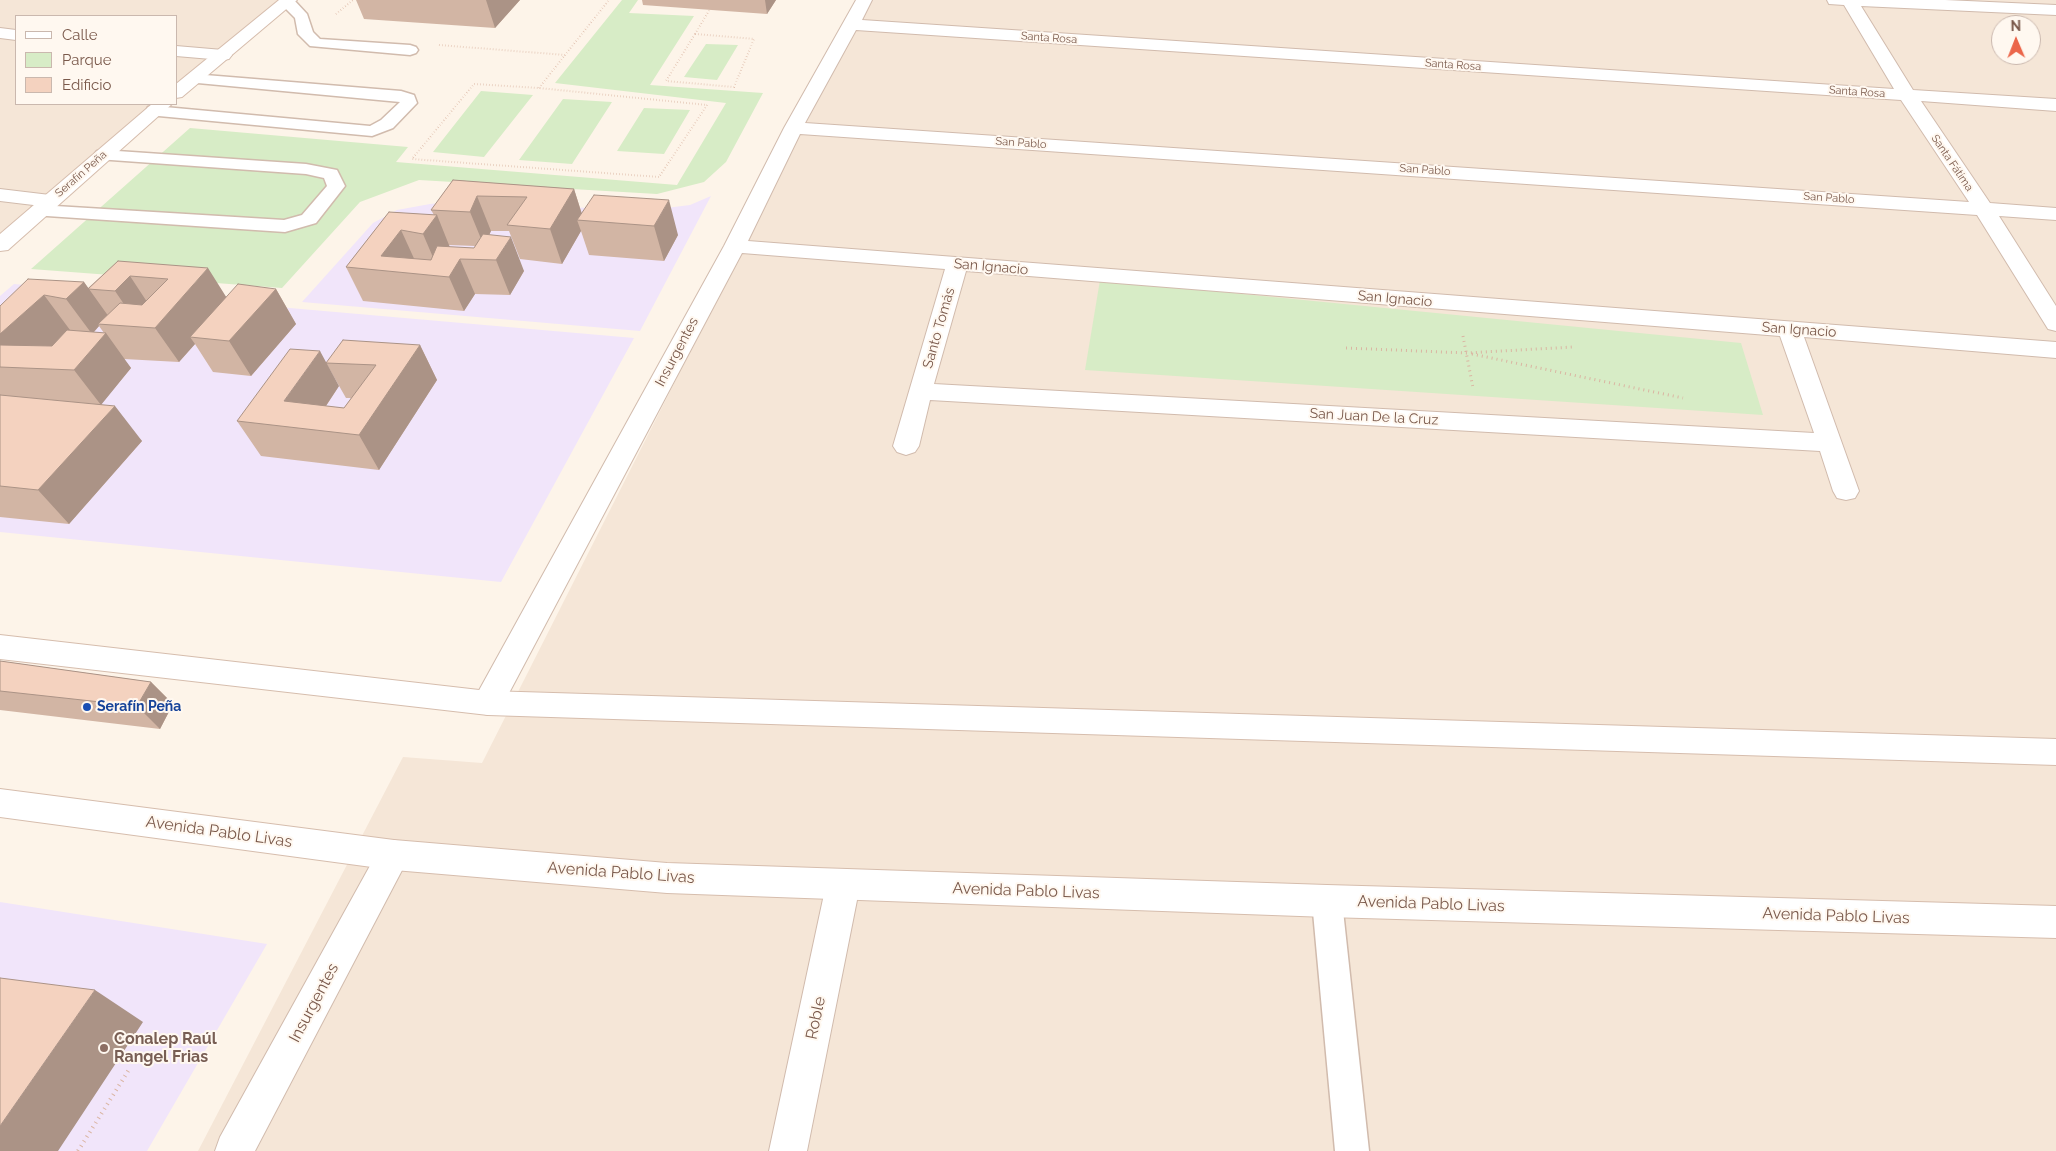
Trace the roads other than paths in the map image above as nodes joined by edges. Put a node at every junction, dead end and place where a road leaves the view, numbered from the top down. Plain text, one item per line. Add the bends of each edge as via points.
1 (864, 0) edge
2 (288, 1) edge
3 (1841, 1) edge
4 (2056, 10) edge
5 (850, 24) junction
6 (0, 33) edge
7 (15, 35) edge
8 (410, 50) dead end
9 (178, 51) edge
10 (223, 55) junction
11 (193, 79) junction
12 (281, 86) junction
13 (178, 91) edge
14 (1907, 95) junction
15 (2056, 105) edge
16 (158, 107) edge
17 (245, 119) junction
18 (793, 128) junction
19 (103, 156) junction
20 (0, 195) edge
21 (44, 206) junction
22 (1982, 208) junction
23 (2056, 214) edge
24 (0, 245) edge
25 (734, 246) junction
26 (957, 264) junction
27 (2056, 324) edge
28 (1790, 330) junction
29 (2056, 350) edge
30 (920, 392) junction
31 (1828, 443) junction
32 (906, 446) dead end
33 (1846, 491) dead end
34 (0, 647) edge
35 (488, 703) junction
36 (2056, 752) edge
37 (0, 803) edge
38 (394, 855) junction
39 (843, 885) junction
40 (1327, 901) junction
41 (2056, 922) edge
42 (234, 1151) edge
43 (788, 1151) edge
44 (1352, 1151) edge

1 - 5 street, Insurgentes
2 - 8 lane via 302,17 306,34 316,43
2 - 10 street
3 - 4 street
3 - 14 street, Santa Fátima
5 - 14 street, Santa Rosa
5 - 18 street, Insurgentes
6 - 7 street
9 - 10 street
10 - 11 street
11 - 12 lane
11 - 13 street
12 - 17 lane
12 - 17 lane via 401,96 409,103 387,124 372,130
14 - 15 street, Santa Rosa
14 - 22 street, Santa Fátima
16 - 17 lane
16 - 19 street, Serafín Peña
18 - 22 street, San Pablo
18 - 25 street, Insurgentes
19 - 21 street, Serafín Peña
19 - 21 lane via 306,169 331,174 336,186 309,219 285,226
20 - 21 street
21 - 24 street, Serafín Peña
22 - 23 street, San Pablo
22 - 27 street, Santa Fátima
25 - 26 street, San Ignacio
25 - 35 street, Insurgentes
26 - 28 street, San Ignacio
26 - 30 street, Santo Tomás
28 - 29 street, San Ignacio
28 - 31 street
30 - 31 street, San Juan De la Cruz
30 - 32 street, Santo Tomás
31 - 33 street
34 - 35 street
35 - 36 street
37 - 38 street, Avenida Pablo Livas
38 - 39 street, Avenida Pablo Livas via 667,878
38 - 42 street, Insurgentes
39 - 40 street, Avenida Pablo Livas
39 - 43 street, Roble
40 - 41 street, Avenida Pablo Livas
40 - 44 lane

